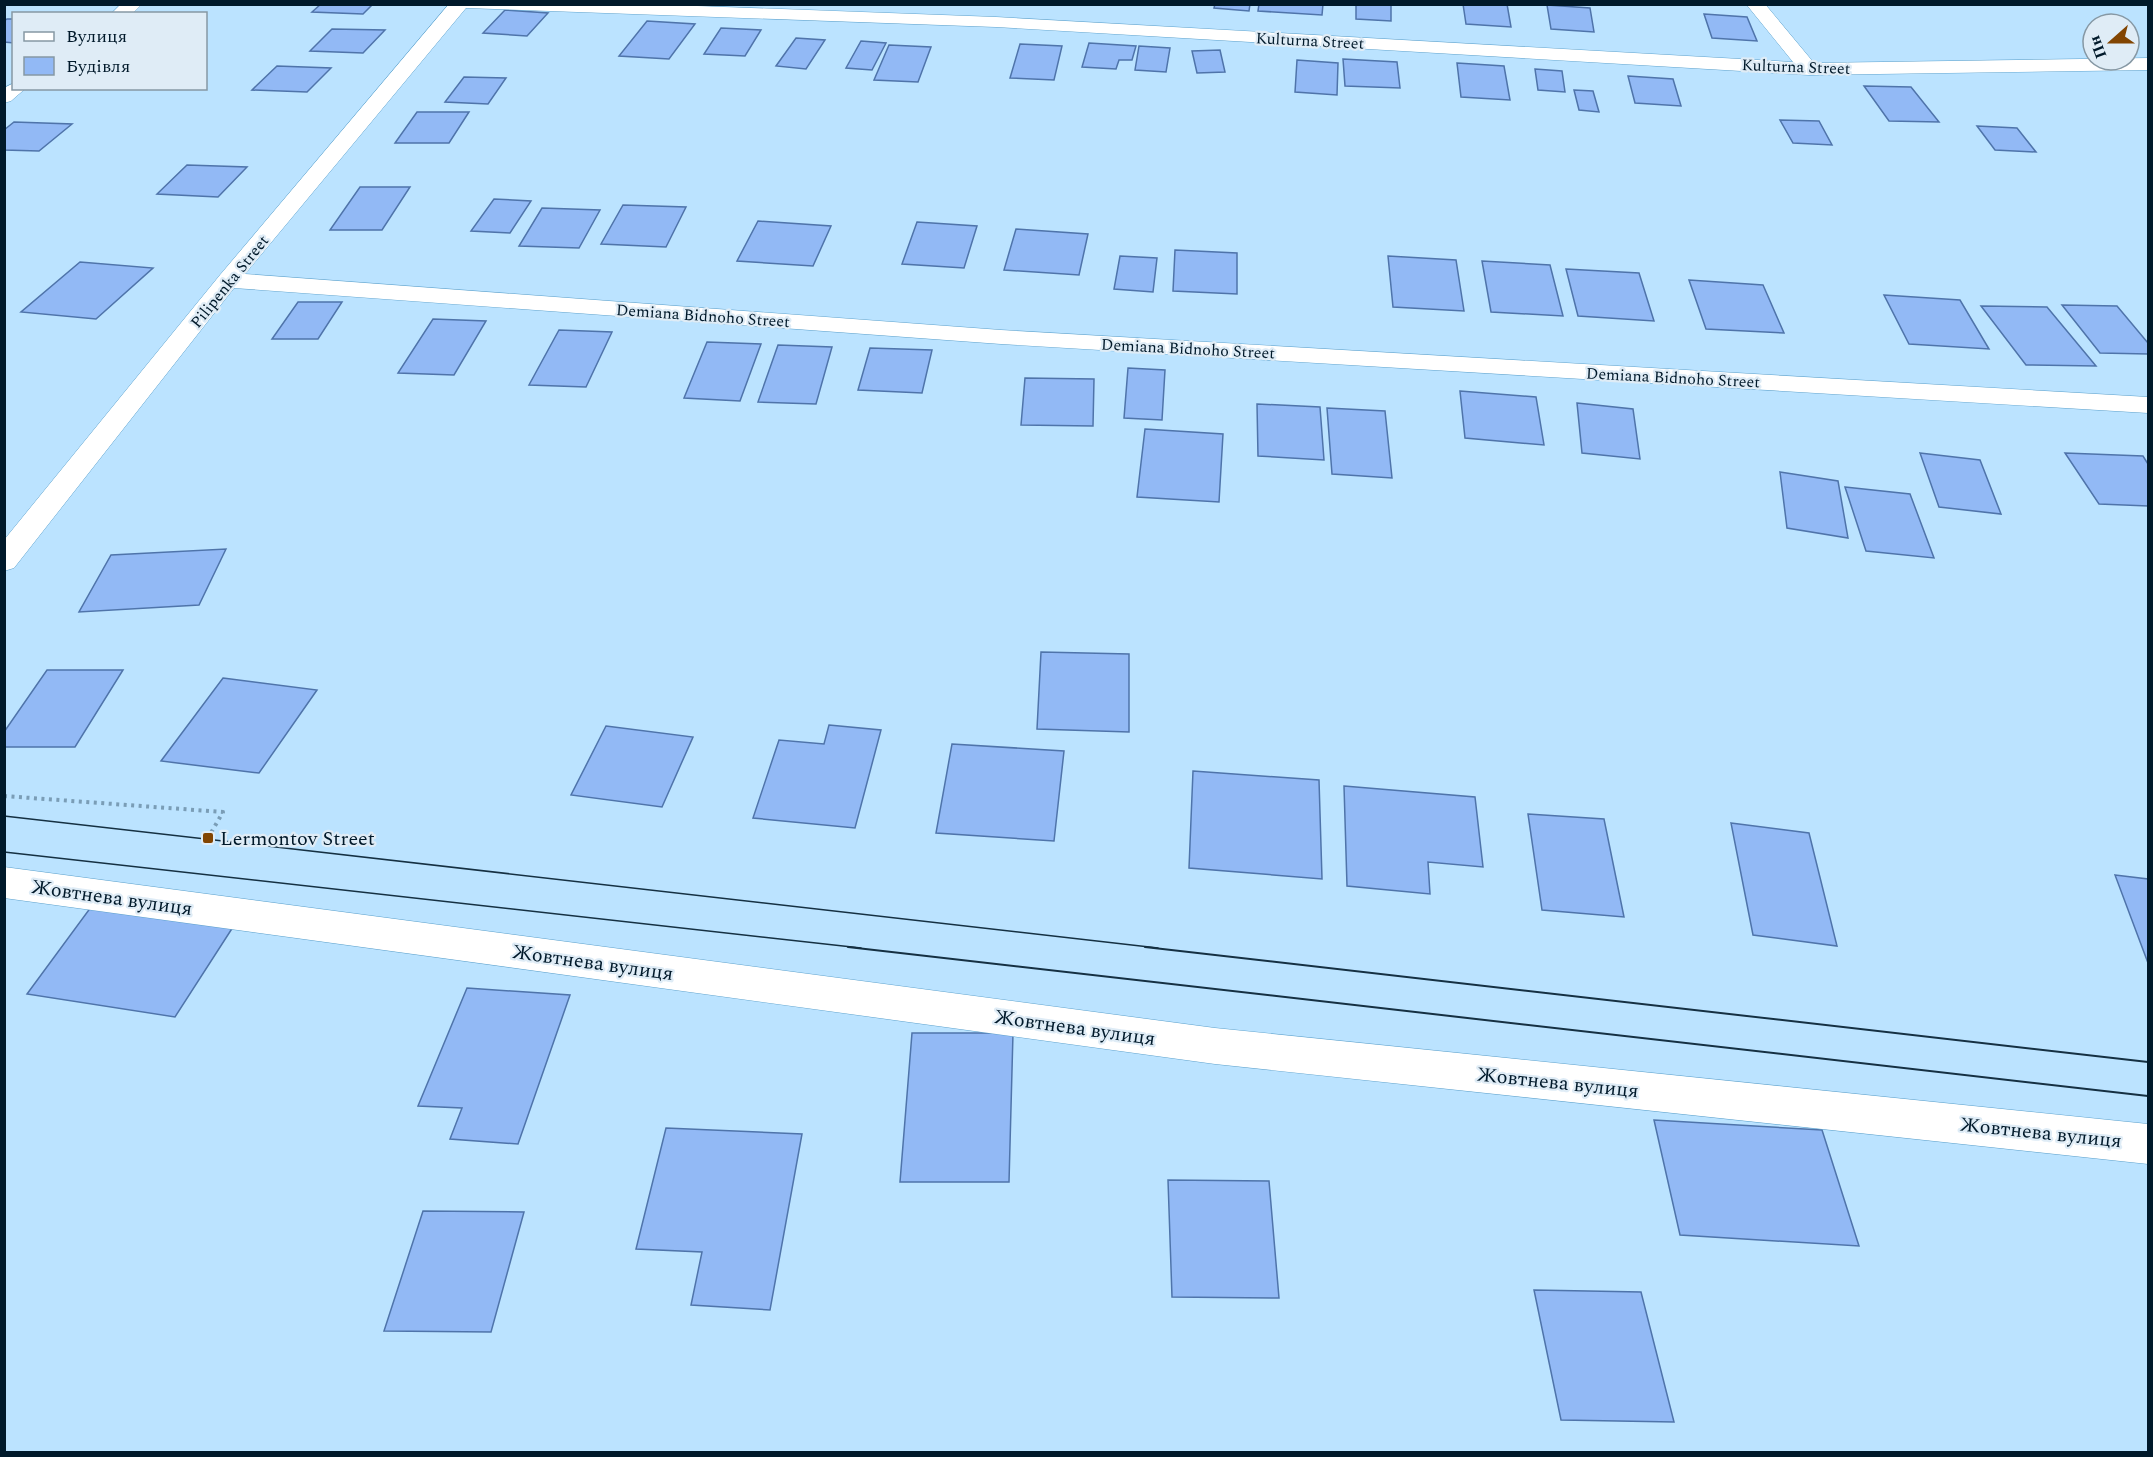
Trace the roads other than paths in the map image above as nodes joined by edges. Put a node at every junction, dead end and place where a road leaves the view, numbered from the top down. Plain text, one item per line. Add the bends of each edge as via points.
1 (459, 4) edge
2 (472, 4) edge
3 (1755, 4) edge
4 (2148, 64) edge
5 (1809, 69) junction
6 (228, 280) junction
7 (2148, 405) edge
8 (4, 561) edge
9 (4, 882) edge
10 (2148, 1144) edge

1 - 6 street, Pilipenka Street
2 - 5 street, Kulturna Street via 996,22
3 - 5 street
4 - 5 street, Kulturna Street
6 - 7 street, Demiana Bidnoho Street via 1001,337
6 - 8 street, Pilipenka Street
9 - 10 street, Жовтнева вулиця via 1215,1046

